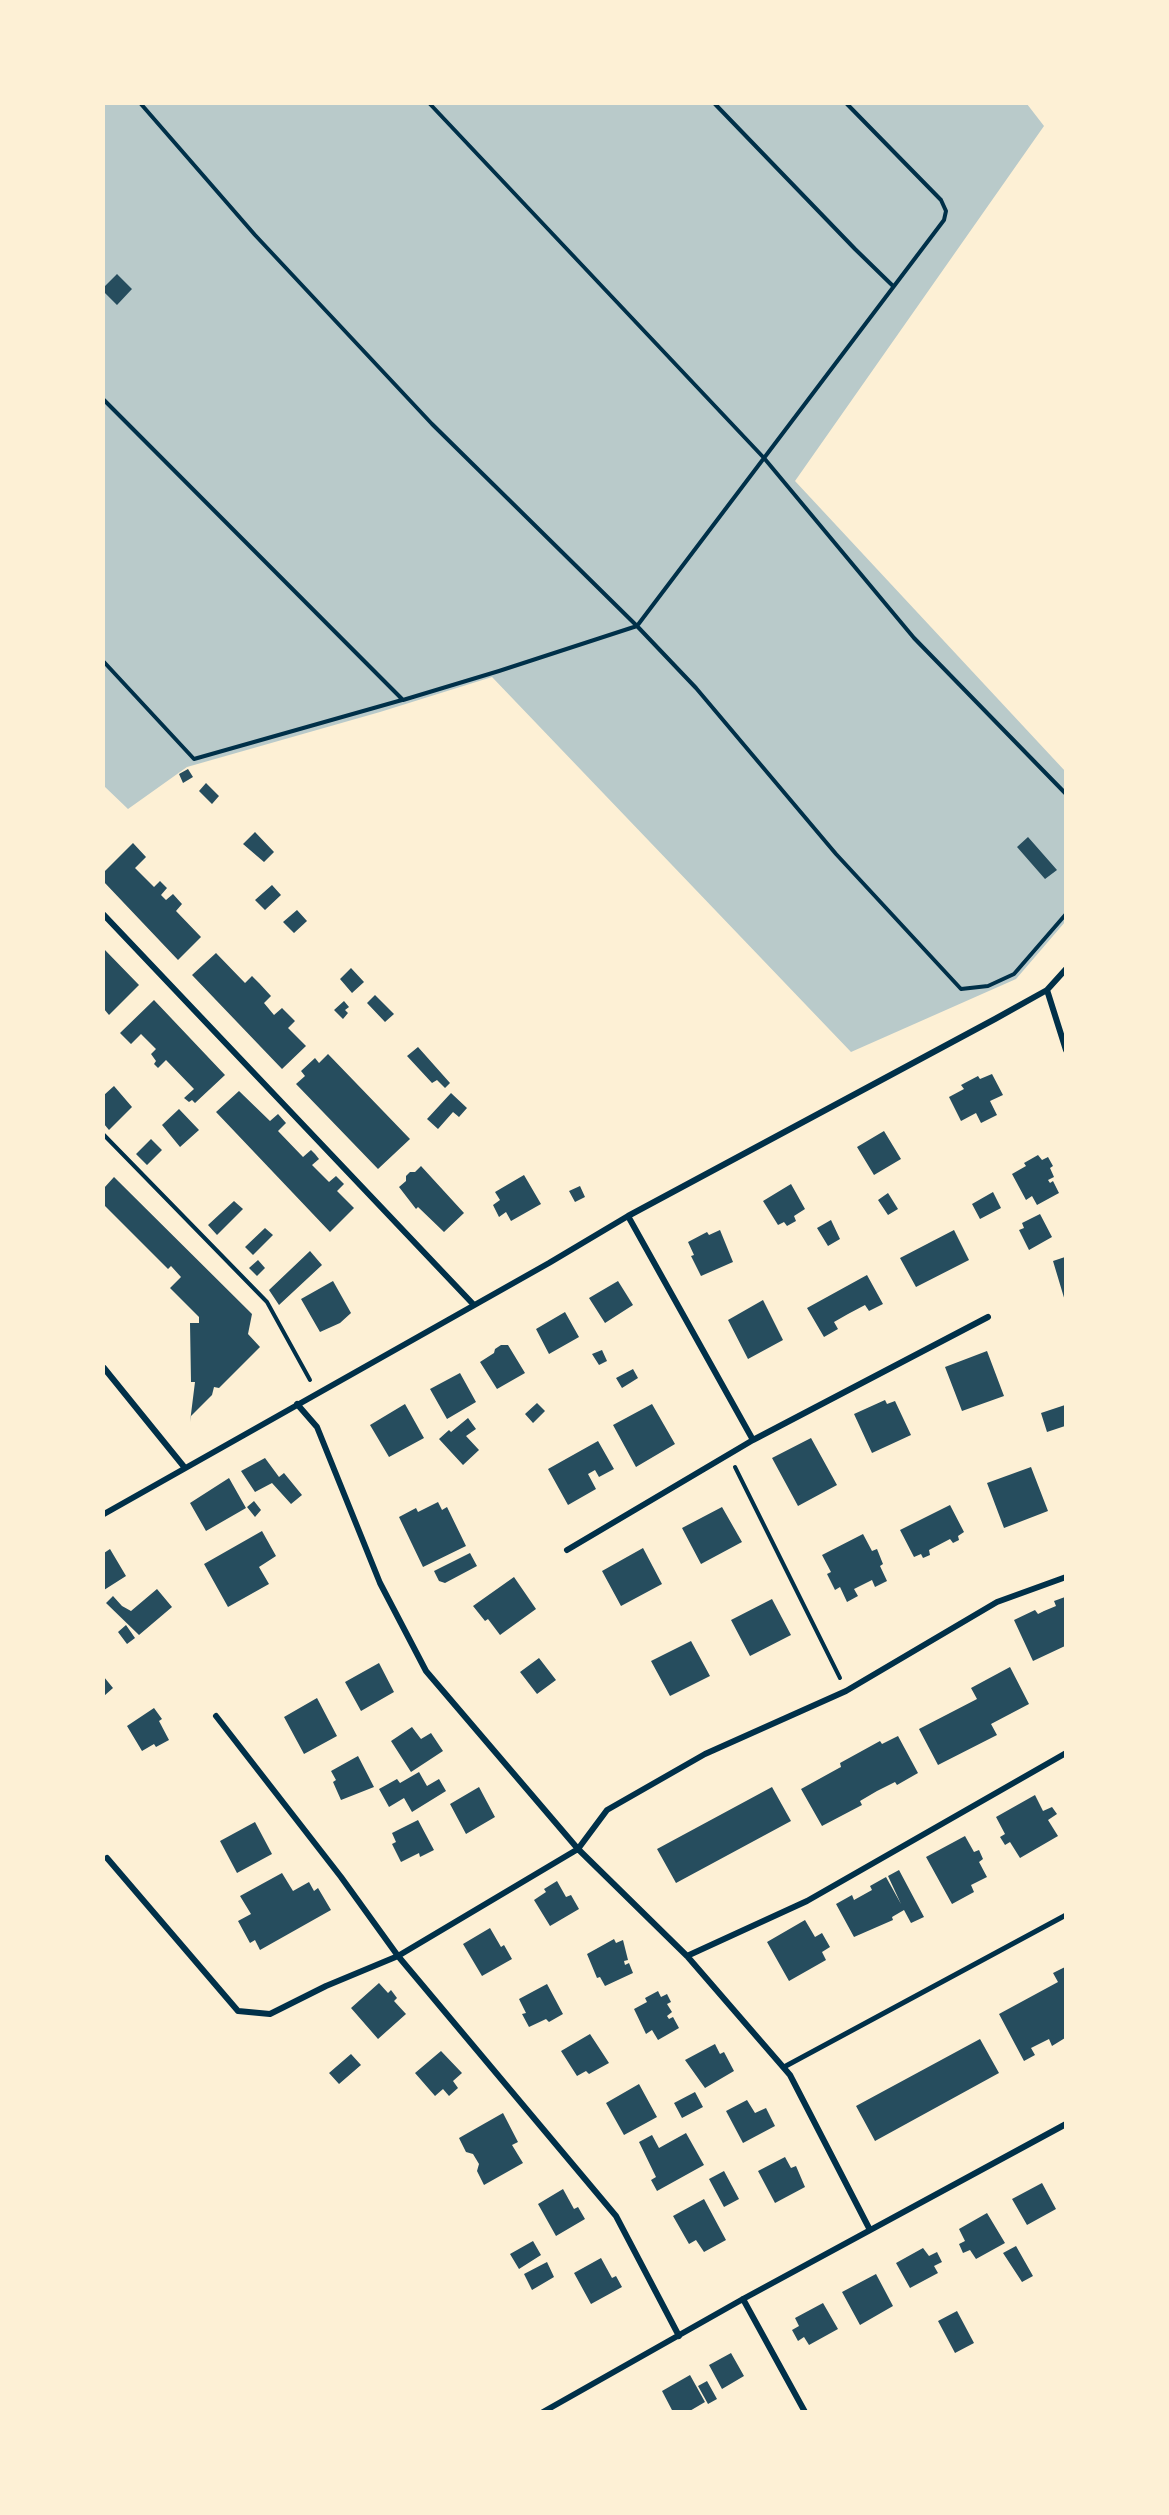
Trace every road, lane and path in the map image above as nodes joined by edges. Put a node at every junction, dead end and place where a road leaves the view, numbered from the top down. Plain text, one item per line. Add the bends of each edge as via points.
1 (141, 104) edge
2 (430, 104) edge
3 (715, 104) edge
4 (847, 104) edge
5 (893, 286) junction
6 (104, 400) edge
7 (764, 458) junction
8 (636, 626) junction
9 (104, 662) edge
10 (403, 700) junction
11 (1065, 794) edge
12 (1065, 914) edge
13 (104, 915) edge
14 (1065, 969) edge
15 (1047, 990) junction
16 (1065, 1050) edge
17 (104, 1135) edge
18 (628, 1216) junction
19 (473, 1304) junction
20 (988, 1317) dead end
21 (104, 1368) edge
22 (317, 1392) junction
23 (297, 1404) junction
24 (753, 1440) junction
25 (729, 1456) junction
26 (185, 1468) junction
27 (104, 1514) edge
28 (567, 1550) dead end
29 (1065, 1577) edge
30 (846, 1691) junction
31 (216, 1716) dead end
32 (1065, 1753) edge
33 (578, 1849) junction
34 (107, 1858) dead end
35 (1065, 1915) edge
36 (398, 1956) junction
37 (687, 1956) junction
38 (784, 2067) junction
39 (1065, 2124) edge
40 (870, 2230) junction
41 (743, 2299) junction
42 (679, 2336) junction
43 (543, 2412) edge
44 (806, 2412) edge

1 - 8 path via 255,235 432,424
2 - 7 path
3 - 5 path
4 - 5 path via 941,200 946,211 944,220
5 - 7 path
6 - 10 path
7 - 8 path
7 - 11 path via 914,638
8 - 10 path
8 - 12 path via 696,688 836,854 961,988 988,986 1014,974
9 - 10 path via 194,759
13 - 19 street
14 - 15 street
15 - 16 street
15 - 18 street
17 - 22 path via 267,1302
18 - 19 street
18 - 24 street
19 - 22 street
20 - 24 street
21 - 26 street
22 - 23 street
23 - 26 street
23 - 33 street via 317,1427 380,1583 426,1671
24 - 25 street
25 - 28 street
25 - 30 path
26 - 27 street
29 - 30 street via 997,1602
30 - 33 street via 705,1754 607,1810
31 - 36 street
32 - 37 street via 807,1901
33 - 36 street
33 - 37 street
34 - 36 street via 238,2011 270,2014
35 - 38 street
36 - 42 street via 616,2216
37 - 38 street
38 - 40 street
39 - 40 street
40 - 41 street
41 - 42 street
41 - 44 street
42 - 43 street

